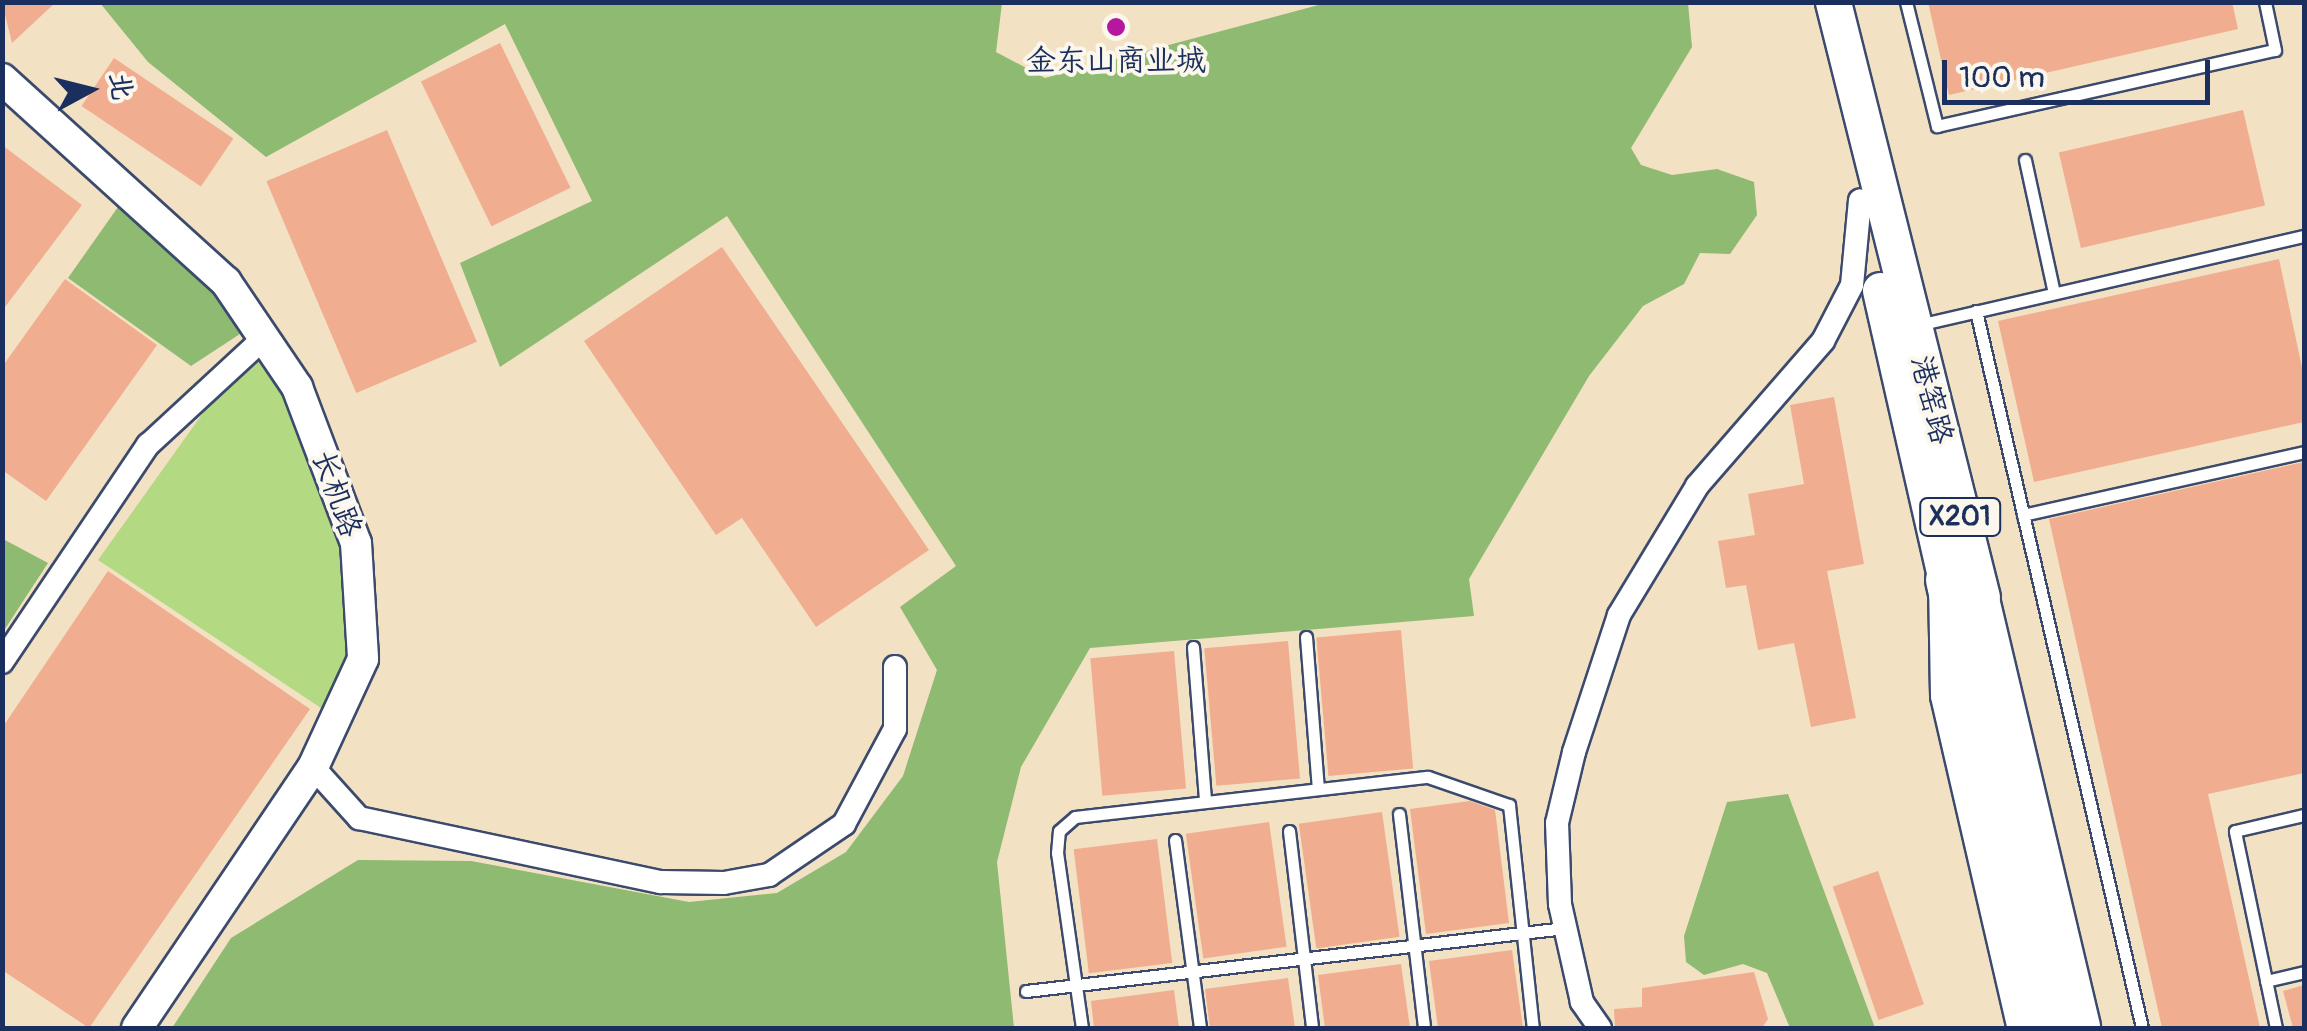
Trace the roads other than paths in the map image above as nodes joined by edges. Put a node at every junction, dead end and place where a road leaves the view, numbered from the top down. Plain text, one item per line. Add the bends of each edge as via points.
1 (1809, 2) edge
2 (1833, 2) edge
3 (1906, 2) edge
4 (2265, 2) edge
5 (2, 79) edge
6 (2025, 160) dead end
7 (1860, 200) junction
8 (2304, 236) edge
9 (2054, 294) junction
10 (1976, 311) junction
11 (1914, 326) junction
12 (264, 338) junction
13 (2304, 452) edge
14 (2023, 514) junction
15 (1960, 578) junction
16 (1306, 637) dead end
17 (1194, 647) dead end
18 (2, 662) edge
19 (895, 666) dead end
20 (313, 767) junction
21 (1318, 788) junction
22 (1205, 800) junction
23 (1399, 814) dead end
24 (2304, 814) edge
25 (1289, 831) dead end
26 (1175, 840) dead end
27 (1566, 928) junction
28 (1523, 933) junction
29 (1414, 946) junction
30 (1304, 958) junction
31 (1193, 971) junction
32 (2304, 972) edge
33 (2266, 981) junction
34 (1076, 985) junction
35 (1026, 991) dead end
36 (137, 1028) edge
37 (1082, 1028) edge
38 (1200, 1028) edge
39 (1312, 1028) edge
40 (1424, 1028) edge
41 (1533, 1028) edge
42 (1600, 1028) edge
43 (2025, 1028) edge
44 (2046, 1028) edge
45 (2080, 1028) edge
46 (2093, 1028) edge
47 (2142, 1028) edge
48 (2276, 1028) edge

1 - 7 main road, 港窑路 / X201
2 - 11 main road, 港窑路 / X201
3 - 4 lane via 1936,126 2275,50
5 - 12 street, 长机路 via 226,282
6 - 9 lane
7 - 15 main road, 港窑路 / X201
7 - 27 street via 1852,285 1823,341 1697,486 1619,616 1557,822
8 - 9 lane
9 - 10 lane
10 - 11 lane
10 - 14 lane
11 - 15 main road, 港窑路 / X201
12 - 18 street via 148,445
12 - 20 street, 长机路 via 297,387 356,543 363,659
13 - 14 lane
14 - 47 lane
15 - 43 main road, 港窑路 / X201 via 1948,695
15 - 44 highway
15 - 45 highway
15 - 46 main road, 港窑路 / X201 via 2015,687
16 - 21 lane
17 - 22 lane
19 - 20 street via 895,729 844,824 769,874 724,883 661,882 359,818
20 - 36 street, 长机路
21 - 22 lane
21 - 28 lane via 1428,777 1499,794 1509,805
22 - 34 lane via 1102,810 1058,831
23 - 29 lane
24 - 33 lane via 2235,832
25 - 30 lane
26 - 31 lane
27 - 28 lane
27 - 42 street via 1582,1002
28 - 29 lane
28 - 41 lane
29 - 30 lane
29 - 40 lane
30 - 31 lane
30 - 39 lane
31 - 34 lane
31 - 38 lane
32 - 33 lane
33 - 48 lane
34 - 35 lane
34 - 37 lane

